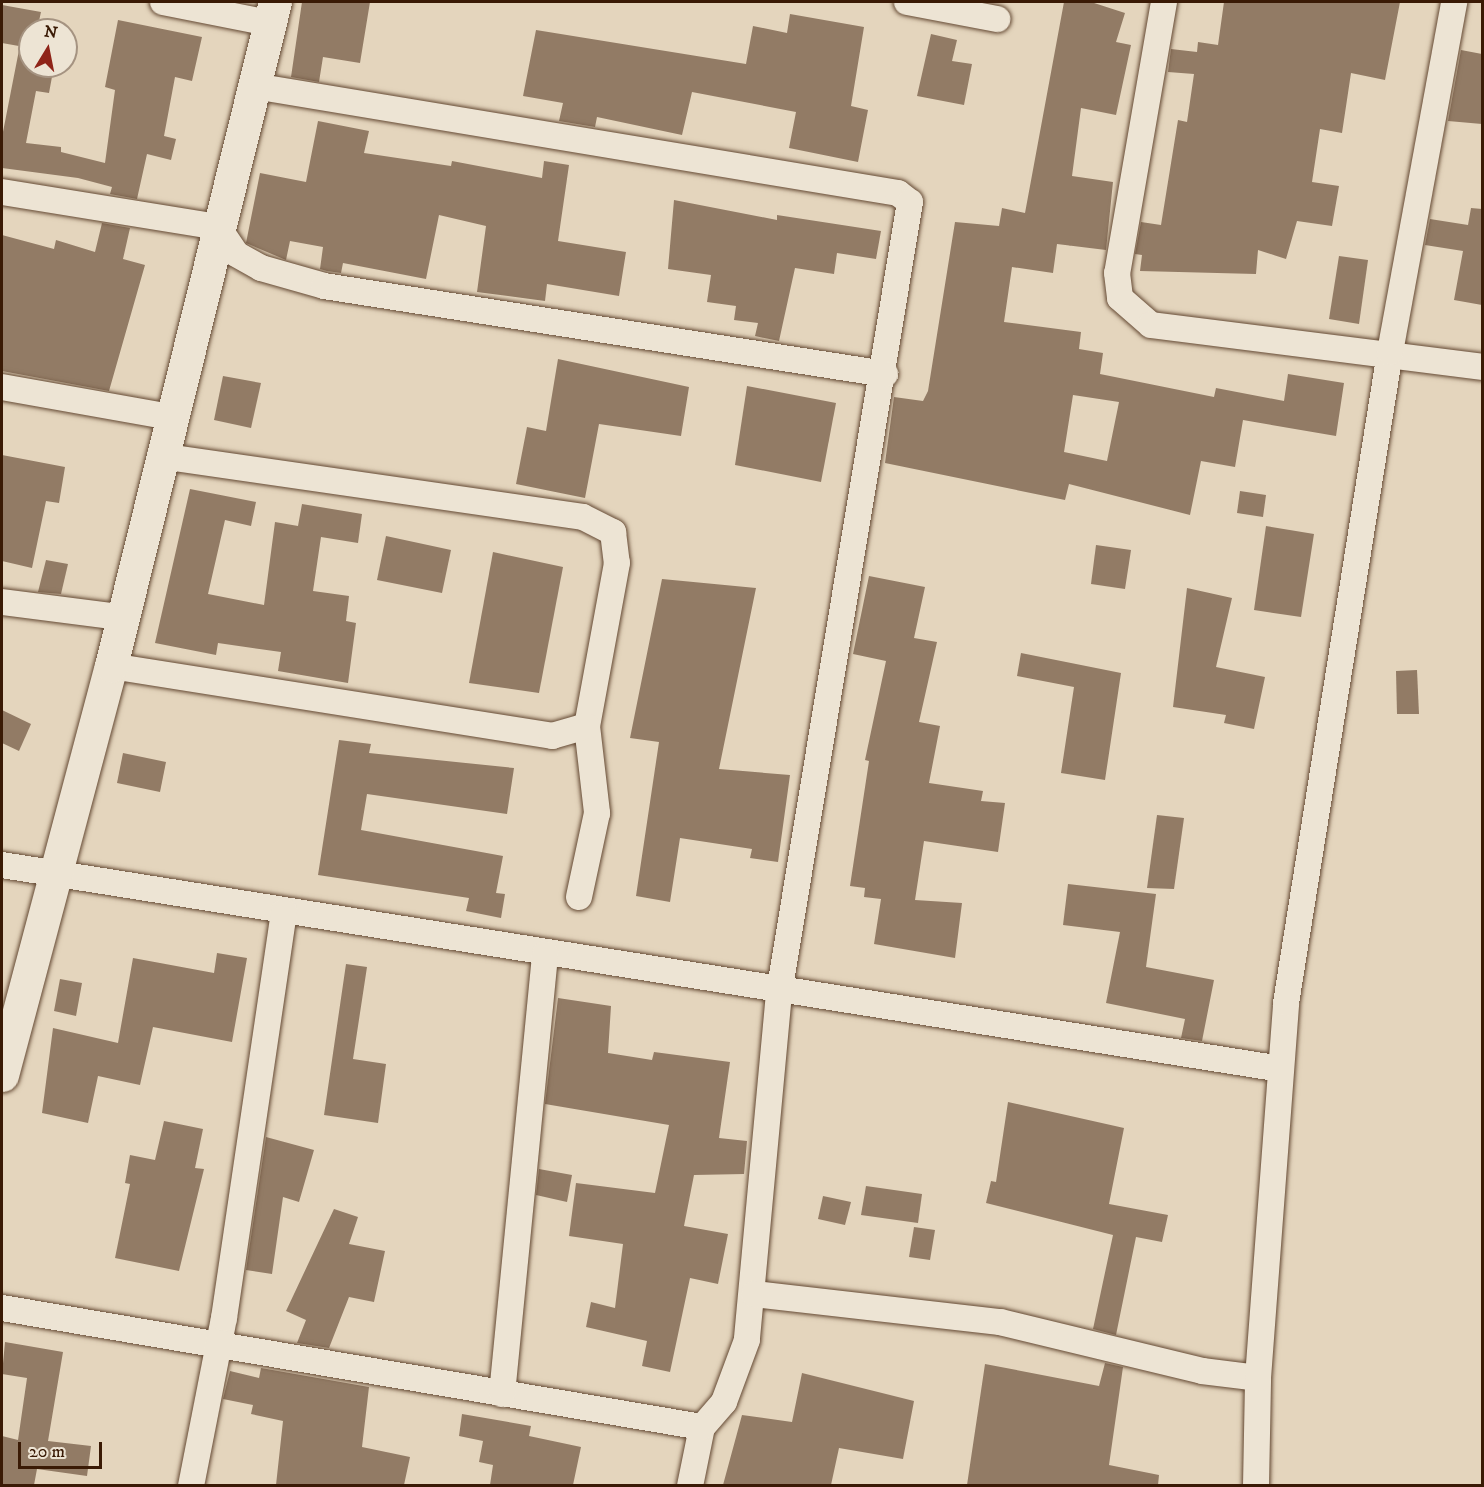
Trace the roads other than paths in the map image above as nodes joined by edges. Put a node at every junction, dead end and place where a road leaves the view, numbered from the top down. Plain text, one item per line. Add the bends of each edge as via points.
1 (163, 2) edge
2 (907, 2) edge
3 (1164, 2) edge
4 (1454, 2) edge
5 (272, 12) edge
6 (997, 19) dead end
7 (254, 86) junction
8 (2, 192) edge
9 (218, 227) junction
10 (1390, 352) junction
11 (1482, 367) edge
12 (885, 374) junction
13 (2, 387) edge
14 (170, 417) junction
15 (160, 456) junction
16 (2, 602) edge
17 (119, 617) junction
18 (111, 666) junction
19 (587, 726) junction
20 (2, 865) edge
21 (53, 875) junction
22 (579, 897) dead end
23 (284, 912) junction
24 (545, 954) junction
25 (779, 993) junction
26 (1281, 1069) junction
27 (2, 1075) edge
28 (754, 1294) junction
29 (2, 1308) edge
30 (218, 1347) junction
31 (1258, 1378) junction
32 (502, 1394) junction
33 (702, 1427) junction
34 (190, 1485) edge
35 (690, 1485) edge
36 (1256, 1485) edge

1 - 5 street
2 - 6 street
3 - 10 street via 1117,273 1120,298 1151,325
4 - 10 street
5 - 7 street
7 - 9 street
7 - 12 street via 898,193 910,202 910,224
8 - 9 street
9 - 12 street via 236,254 261,268 324,286
9 - 14 street
10 - 11 street
10 - 26 street via 1288,991
12 - 25 street
13 - 14 street
14 - 15 street
15 - 17 street
15 - 19 street via 583,517 613,532 617,563
16 - 17 street
17 - 18 street
18 - 19 street via 552,736
18 - 21 street
19 - 22 street via 597,813
20 - 21 street
21 - 23 street
21 - 27 street
23 - 24 street
23 - 30 street
24 - 25 street
24 - 32 street
25 - 26 street
25 - 28 street
26 - 31 street
28 - 31 street via 1000,1322 1202,1371
28 - 33 street via 747,1340 724,1402
29 - 30 street
30 - 32 street
30 - 34 street
31 - 36 street
32 - 33 street
33 - 35 street

